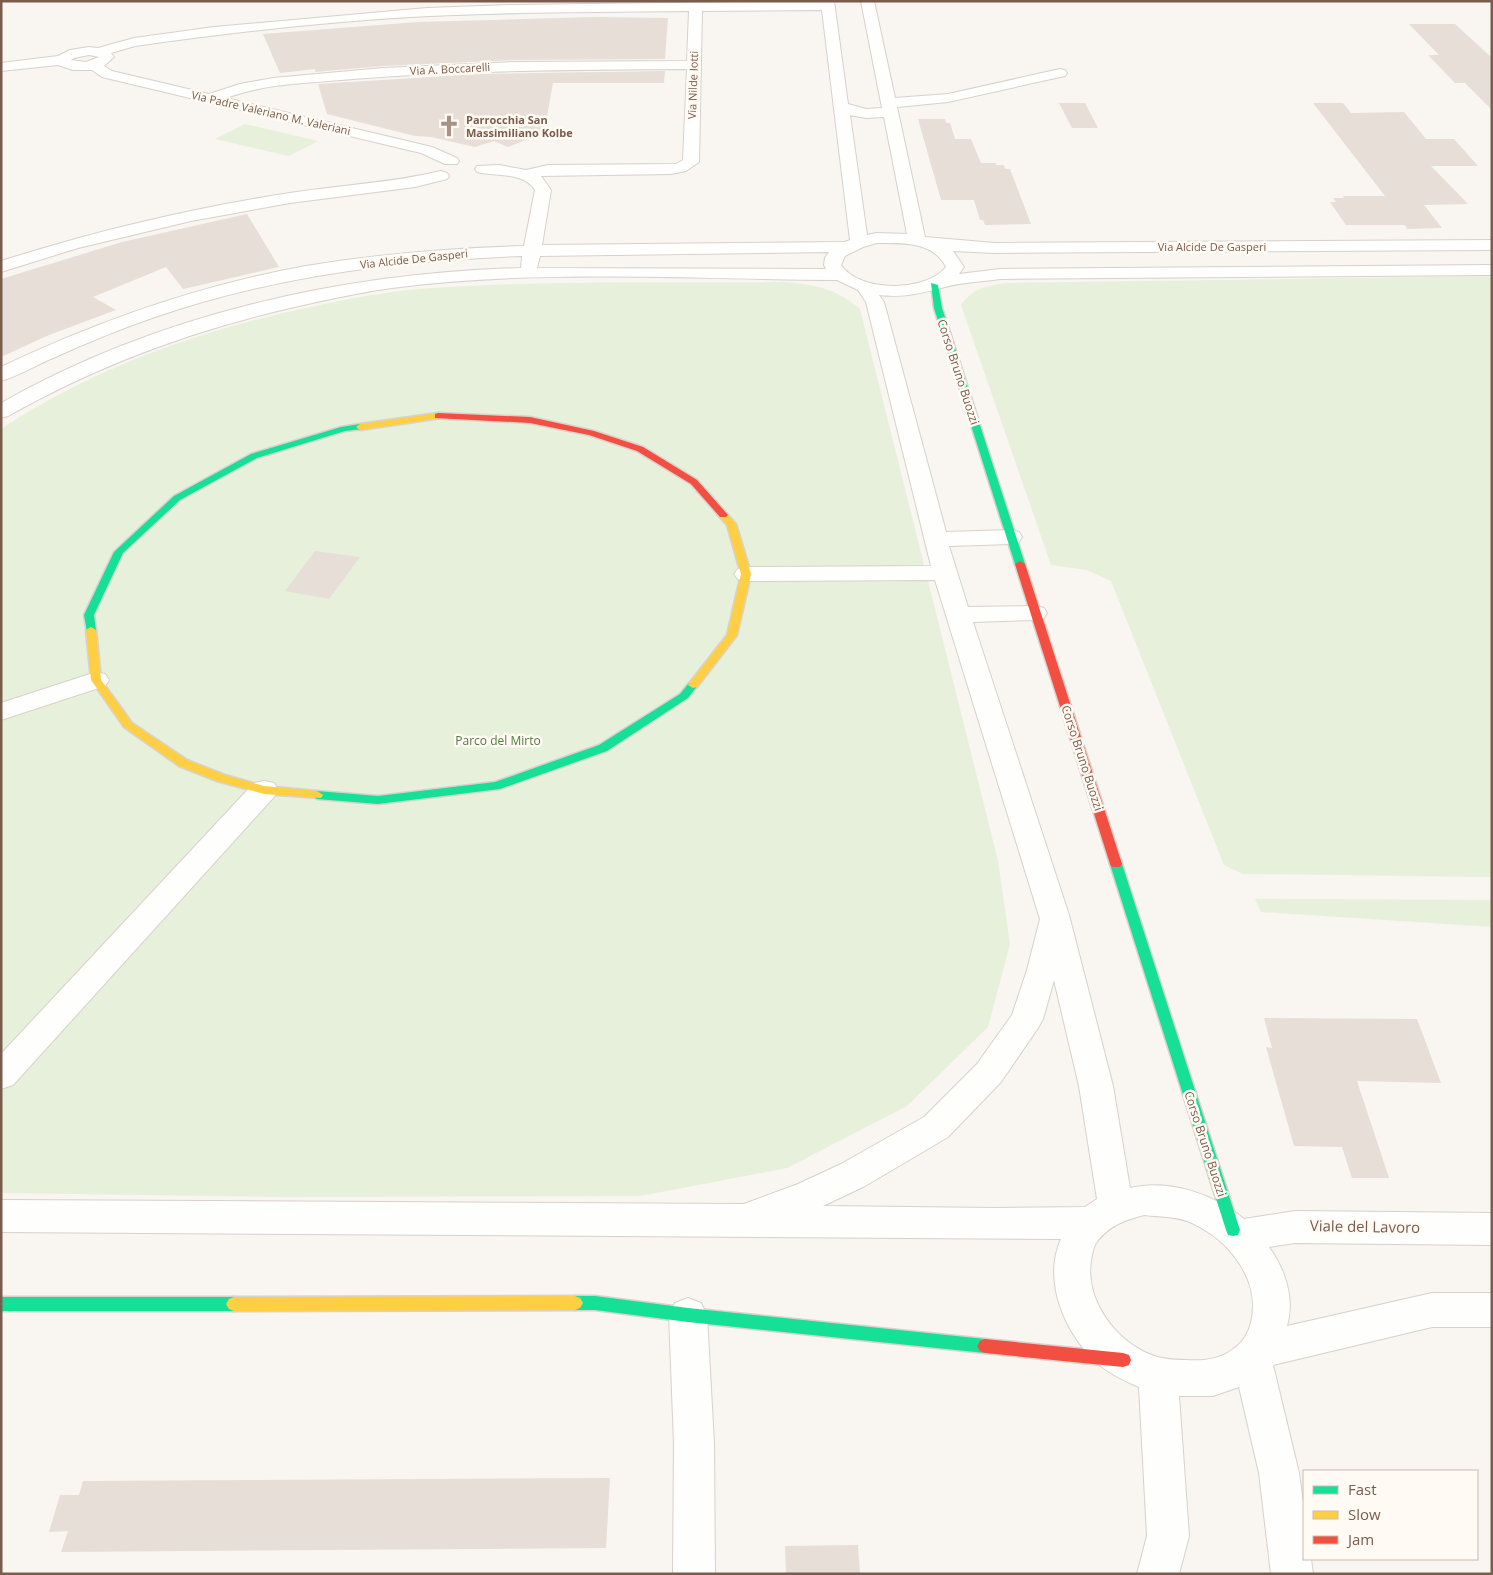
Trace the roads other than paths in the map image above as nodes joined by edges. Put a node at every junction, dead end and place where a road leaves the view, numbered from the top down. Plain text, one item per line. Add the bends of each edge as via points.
1 (828, 6) edge
2 (868, 6) edge
3 (421, 7) edge
4 (696, 7) junction
5 (96, 58) junction
6 (694, 65) junction
7 (1, 67) edge
8 (1060, 73) dead end
9 (209, 98) junction
10 (851, 98) junction
11 (889, 104) junction
12 (450, 160) junction
13 (462, 175) junction
14 (526, 175) junction
15 (924, 242) junction
16 (852, 244) junction
17 (1492, 245) edge
18 (532, 250) junction
19 (1, 268) edge
20 (1492, 270) edge
21 (528, 274) junction
22 (840, 275) junction
23 (937, 284) junction
24 (864, 286) junction
25 (1, 375) edge
26 (1, 412) edge
27 (1011, 537) junction
28 (937, 539) junction
29 (945, 573) junction
30 (746, 574) junction
31 (1035, 612) junction
32 (959, 616) junction
33 (96, 680) junction
34 (1, 712) edge
35 (264, 790) junction
36 (1054, 915) junction
37 (1, 1076) edge
38 (1104, 1215) junction
39 (1, 1216) edge
40 (745, 1220) junction
41 (1492, 1229) edge
42 (1236, 1233) junction
43 (1, 1304) edge
44 (1492, 1310) edge
45 (688, 1315) junction
46 (1255, 1354) junction
47 (1123, 1360) junction
48 (1158, 1376) junction
49 (694, 1574) edge
50 (1158, 1574) edge
51 (1292, 1574) edge

1 - 2 street via 849,11
1 - 4 street
1 - 10 street
2 - 11 street
3 - 4 street
3 - 5 street via 134,42
4 - 6 street, Via Nilde Iotti
5 - 7 street via 74,66 62,60
5 - 9 street, Via Padre Valeriano M. Valeriani via 107,74
6 - 9 street, Via A. Boccarelli via 533,66 384,73 261,84
6 - 14 street, Via Nilde Iotti via 691,162 671,169 548,170
8 - 11 street via 948,98
9 - 12 street, Via Padre Valeriano M. Valeriani via 426,150
10 - 11 street
10 - 11 street via 849,111 859,113 884,112
10 - 16 street
11 - 15 street
12 - 13 street via 437,166 437,173
12 - 13 street via 481,163
13 - 14 street
13 - 19 street via 290,198 191,216 73,244
14 - 18 street via 543,190
15 - 16 street, Via Alcide De Gasperi via 877,238
15 - 17 street, Via Alcide De Gasperi via 995,248
15 - 23 street via 944,251 952,259 951,275
16 - 18 street, Via Alcide De Gasperi
16 - 22 street via 837,253 833,260
18 - 21 street
18 - 25 street, Via Alcide De Gasperi via 370,262 243,286 194,298 81,337
20 - 23 street, Via Alcide De Gasperi via 1000,274
21 - 22 street, Via Alcide De Gasperi
21 - 26 street, Via Alcide De Gasperi via 400,281 281,304 164,337 108,358 66,376
22 - 24 street, Via Alcide De Gasperi
23 - 24 street, Via Alcide De Gasperi via 900,291
23 - 27 street, Corso Bruno Buozzi via 938,308
24 - 28 street via 876,302
27 - 28 street
27 - 31 street, Corso Bruno Buozzi
28 - 29 street
29 - 30 street
29 - 32 street
30 - 33 street via 731,524 694,482 640,449 591,433 530,420 438,416 344,429 254,456 177,498 118,552 89,615
30 - 35 street via 732,635 684,696 603,748 496,786 378,800
31 - 32 street
31 - 42 street, Corso Bruno Buozzi
32 - 36 street
33 - 34 street
33 - 35 street via 128,725 183,763
35 - 37 street
36 - 38 street via 1096,1086
36 - 40 street via 1027,1019 989,1074 936,1127 853,1175
38 - 40 street via 993,1224
38 - 42 street via 1144,1200 1175,1202 1205,1212
38 - 47 street via 1076,1246 1071,1275 1078,1306 1096,1335
39 - 40 street
41 - 42 street, Viale del Lavoro via 1296,1226
42 - 46 street via 1260,1262 1272,1293 1271,1323
43 - 45 street via 596,1302
44 - 46 street via 1432,1310
45 - 47 street
45 - 49 street via 694,1391
46 - 48 street via 1226,1374 1193,1380
46 - 51 street via 1279,1473
47 - 48 street
48 - 50 street via 1168,1536

